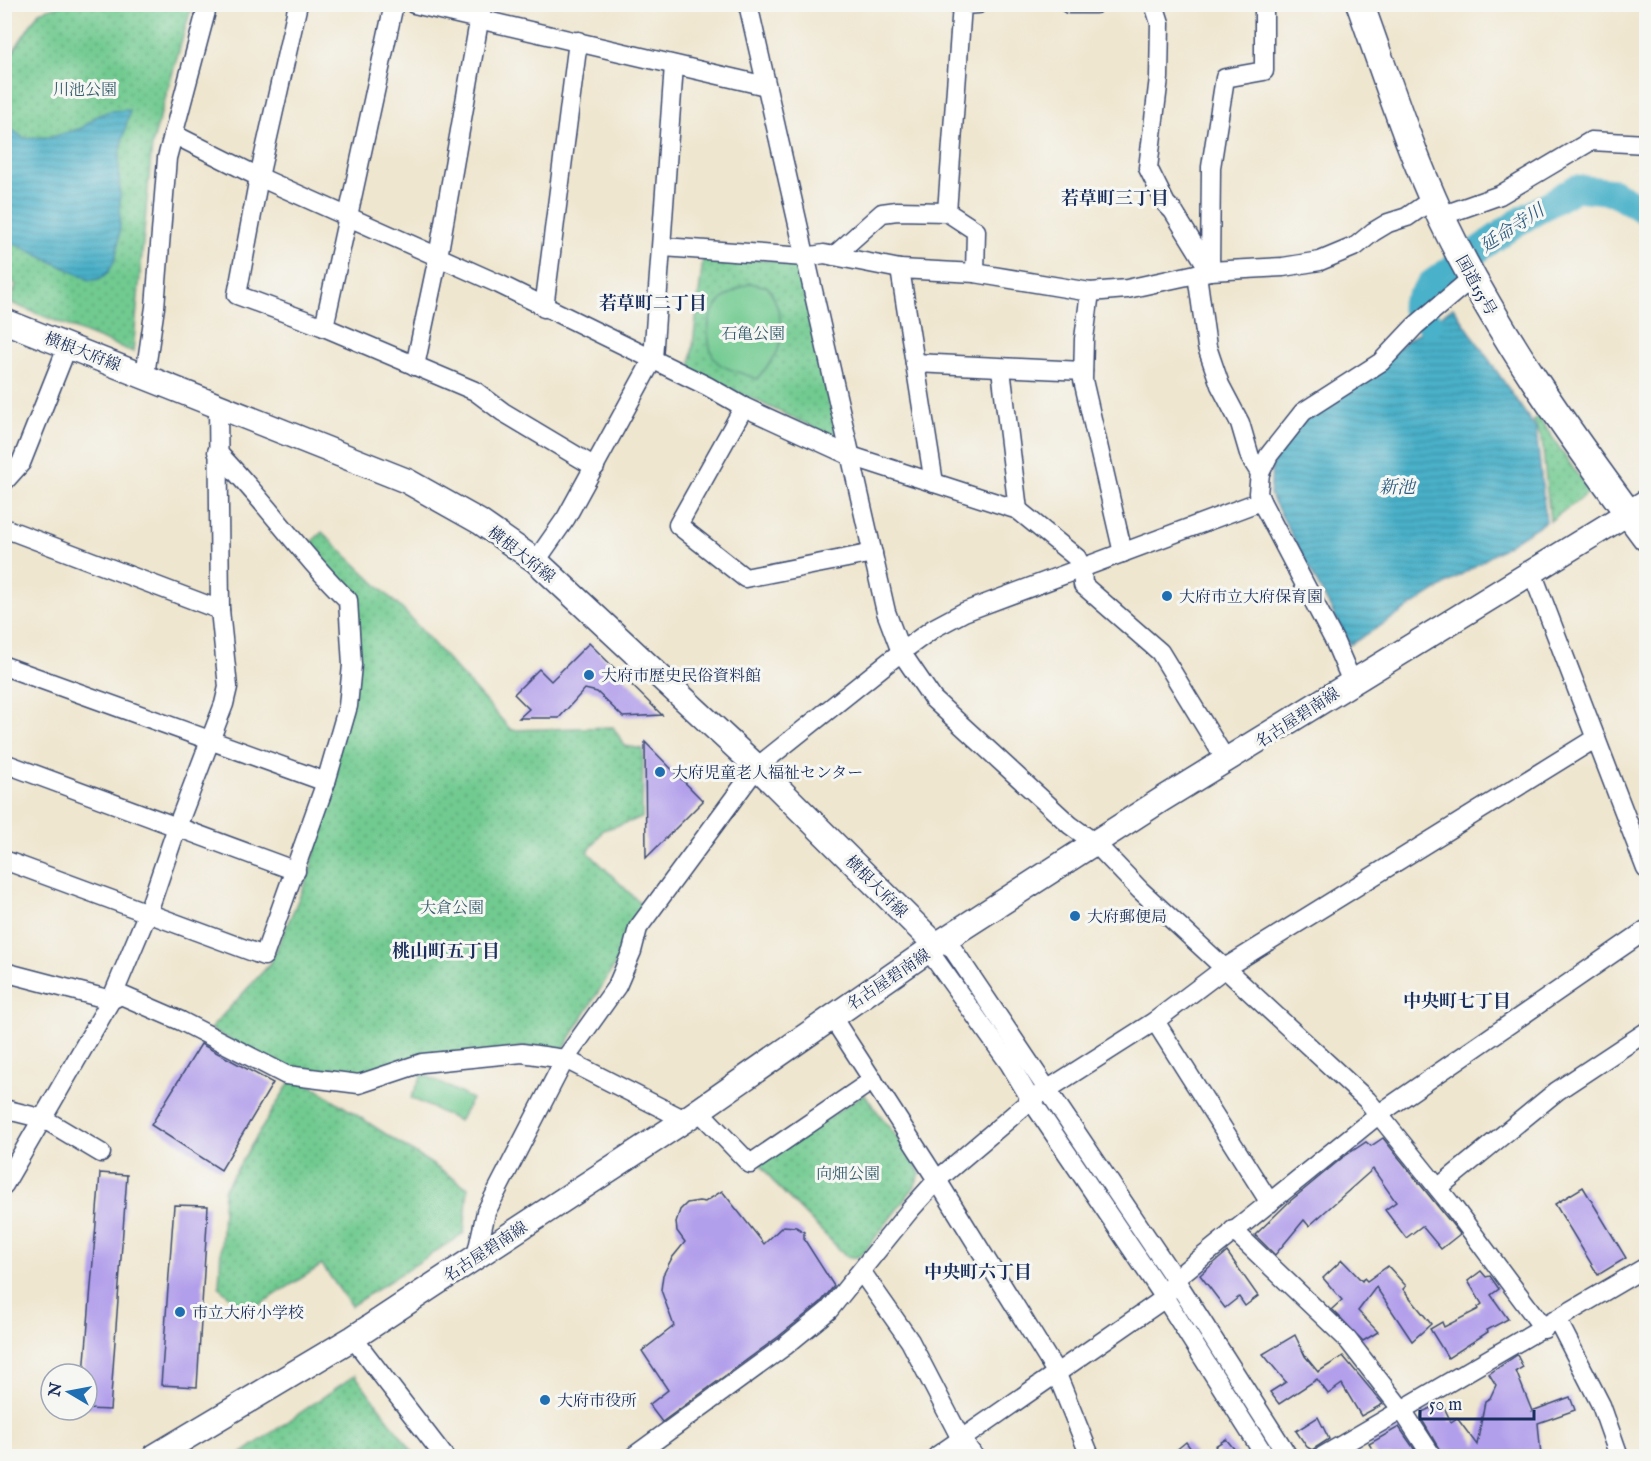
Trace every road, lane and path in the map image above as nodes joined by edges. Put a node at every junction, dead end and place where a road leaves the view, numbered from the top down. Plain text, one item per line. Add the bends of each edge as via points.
1 (208, 4) edge
2 (298, 4) edge
3 (394, 4) edge
4 (414, 4) edge
5 (747, 4) edge
6 (946, 4) edge
7 (978, 4) edge
8 (1069, 4) edge
9 (1095, 4) edge
10 (1154, 4) edge
11 (1264, 4) edge
12 (1360, 4) edge
13 (962, 5) edge
14 (481, 12) edge
15 (578, 41) junction
16 (674, 65) junction
17 (766, 86) junction
18 (173, 134) junction
19 (1647, 144) edge
20 (259, 177) junction
21 (1437, 208) junction
22 (947, 212) junction
23 (348, 215) junction
24 (663, 247) junction
25 (834, 256) junction
26 (438, 257) junction
27 (805, 257) junction
28 (900, 269) junction
29 (1204, 272) junction
30 (975, 273) junction
31 (1473, 276) junction
32 (1090, 292) junction
33 (544, 308) junction
34 (4, 321) edge
35 (324, 327) junction
36 (68, 345) junction
37 (653, 359) junction
38 (915, 363) junction
39 (415, 366) junction
40 (1001, 369) junction
41 (1083, 371) junction
42 (145, 375) junction
43 (218, 404) junction
44 (744, 407) junction
45 (217, 452) junction
46 (851, 456) junction
47 (595, 467) junction
48 (1260, 473) junction
49 (4, 482) edge
50 (934, 483) junction
51 (1261, 501) junction
52 (1638, 508) edge
53 (1017, 510) junction
54 (4, 528) edge
55 (1647, 537) edge
56 (873, 553) junction
57 (1124, 553) junction
58 (536, 561) junction
59 (1082, 568) junction
60 (1532, 572) junction
61 (220, 610) junction
62 (901, 652) junction
63 (4, 666) edge
64 (1352, 681) junction
65 (1596, 738) junction
66 (209, 741) junction
67 (1227, 762) junction
68 (4, 763) edge
69 (756, 767) junction
70 (326, 782) junction
71 (177, 827) junction
72 (1095, 843) junction
73 (4, 860) edge
74 (1647, 869) edge
75 (296, 871) junction
76 (148, 912) junction
77 (1647, 930) edge
78 (937, 945) junction
79 (1225, 968) junction
80 (4, 972) edge
81 (111, 1000) junction
82 (832, 1017) junction
83 (1155, 1021) junction
84 (1647, 1032) edge
85 (565, 1059) junction
86 (873, 1080) junction
87 (1047, 1090) junction
88 (1031, 1101) junction
89 (4, 1109) edge
90 (1379, 1114) junction
91 (692, 1116) junction
92 (44, 1119) junction
93 (100, 1153) dead end
94 (938, 1180) junction
95 (4, 1185) edge
96 (1438, 1188) junction
97 (1270, 1203) junction
98 (1233, 1230) junction
99 (476, 1257) junction
100 (1647, 1267) edge
101 (861, 1271) junction
102 (1174, 1279) junction
103 (1164, 1298) junction
104 (1551, 1325) junction
105 (352, 1338) junction
106 (1056, 1372) junction
107 (1402, 1410) junction
108 (961, 1439) junction
109 (155, 1456) edge
110 (444, 1456) edge
111 (634, 1456) edge
112 (937, 1456) edge
113 (974, 1456) edge
114 (1090, 1456) edge
115 (1265, 1456) edge
116 (1288, 1456) edge
117 (1323, 1456) edge
118 (1432, 1456) edge
119 (1619, 1456) edge

1 - 18 street
2 - 20 street
3 - 23 street
4 - 14 street
5 - 17 street
6 - 13 street
7 - 13 street
8 - 9 street
10 - 29 street via 1160,23 1159,78 1148,168
11 - 29 street via 1264,71 1226,78 1211,166
12 - 21 highway, 国道155号
13 - 22 street
14 - 15 street
14 - 26 street
15 - 16 street
15 - 33 street
16 - 17 street
16 - 24 street
17 - 27 street
18 - 20 street
18 - 42 street via 167,158 155,307
19 - 21 street via 1591,141 1500,195
20 - 23 street
20 - 35 street via 237,295
21 - 29 street via 1380,227 1356,246 1320,261
21 - 31 highway, 国道155号
22 - 25 street via 882,213
22 - 30 street via 976,231
23 - 26 street
23 - 35 street
24 - 27 street
24 - 37 street
25 - 27 street
25 - 28 street
26 - 33 street
26 - 39 street
27 - 46 street
28 - 30 street
28 - 38 street
29 - 32 street via 1127,289
29 - 48 street via 1207,348
30 - 32 street
31 - 48 street via 1421,320 1381,362 1303,412 1269,455
31 - 52 highway, 国道155号 via 1546,400
32 - 41 street
33 - 37 street
34 - 36 main road, 横根大府線
35 - 39 street
36 - 42 main road, 横根大府線
36 - 49 street via 21,463
37 - 44 street
37 - 47 street
38 - 40 street
38 - 50 street
39 - 47 street via 475,391
40 - 41 street
40 - 53 street
41 - 57 street via 1088,407
42 - 43 main road, 横根大府線
43 - 45 street
43 - 58 main road, 横根大府線 via 407,481 480,522
44 - 46 street
44 - 56 street via 678,525 745,578
45 - 61 street
45 - 70 street via 237,471 303,554 348,600 352,665 348,706
46 - 50 street
46 - 56 street
47 - 58 street
48 - 51 street
50 - 53 street
51 - 57 street
51 - 64 street
52 - 55 highway, 国道155号
52 - 60 main road, 名古屋碧南線
53 - 59 street via 1077,558
54 - 61 street
56 - 62 street via 886,612
57 - 59 street
58 - 69 main road, 横根大府線
59 - 62 street via 964,612
59 - 67 street via 1083,585 1160,652
60 - 64 main road, 名古屋碧南線
60 - 65 street
61 - 66 street via 228,687
62 - 69 street
62 - 72 street via 933,699 1070,825
63 - 66 street
64 - 67 main road, 名古屋碧南線
65 - 74 street
65 - 79 street
66 - 70 street
66 - 71 street
67 - 72 main road, 名古屋碧南線
68 - 71 street
69 - 78 main road, 横根大府線
69 - 85 street via 638,928 617,986
70 - 75 street
71 - 75 street
71 - 76 street
72 - 78 main road, 名古屋碧南線
72 - 79 street
73 - 76 street
75 - 76 street via 264,956
76 - 81 street
77 - 90 street
78 - 82 main road, 名古屋碧南線
78 - 87 street
78 - 88 street
79 - 83 street
79 - 90 street
80 - 81 street
81 - 85 street via 121,995 171,1016 286,1075 359,1084 422,1063 522,1053
81 - 92 street
82 - 86 street
82 - 91 main road, 名古屋碧南線
83 - 87 street
83 - 97 street
84 - 96 street via 1557,1091
85 - 91 street
85 - 99 street via 486,1212
86 - 91 street via 750,1164
86 - 94 street
87 - 88 street
87 - 102 street
88 - 94 street
88 - 103 street
89 - 92 street
90 - 96 street
90 - 97 street
91 - 99 main road, 名古屋碧南線
92 - 93 street
92 - 95 street
94 - 101 street
94 - 106 street
96 - 104 street
97 - 98 street
98 - 102 street
98 - 107 street via 1332,1323
99 - 105 main road, 名古屋碧南線
100 - 104 street
101 - 108 street via 910,1341
101 - 111 street via 830,1310
102 - 103 street
102 - 116 street
103 - 106 street
103 - 115 street
104 - 107 street
104 - 119 street via 1601,1405
105 - 109 main road, 名古屋碧南線
105 - 110 street
106 - 108 street
106 - 114 street
107 - 117 street
107 - 118 street
108 - 112 street
108 - 113 street

